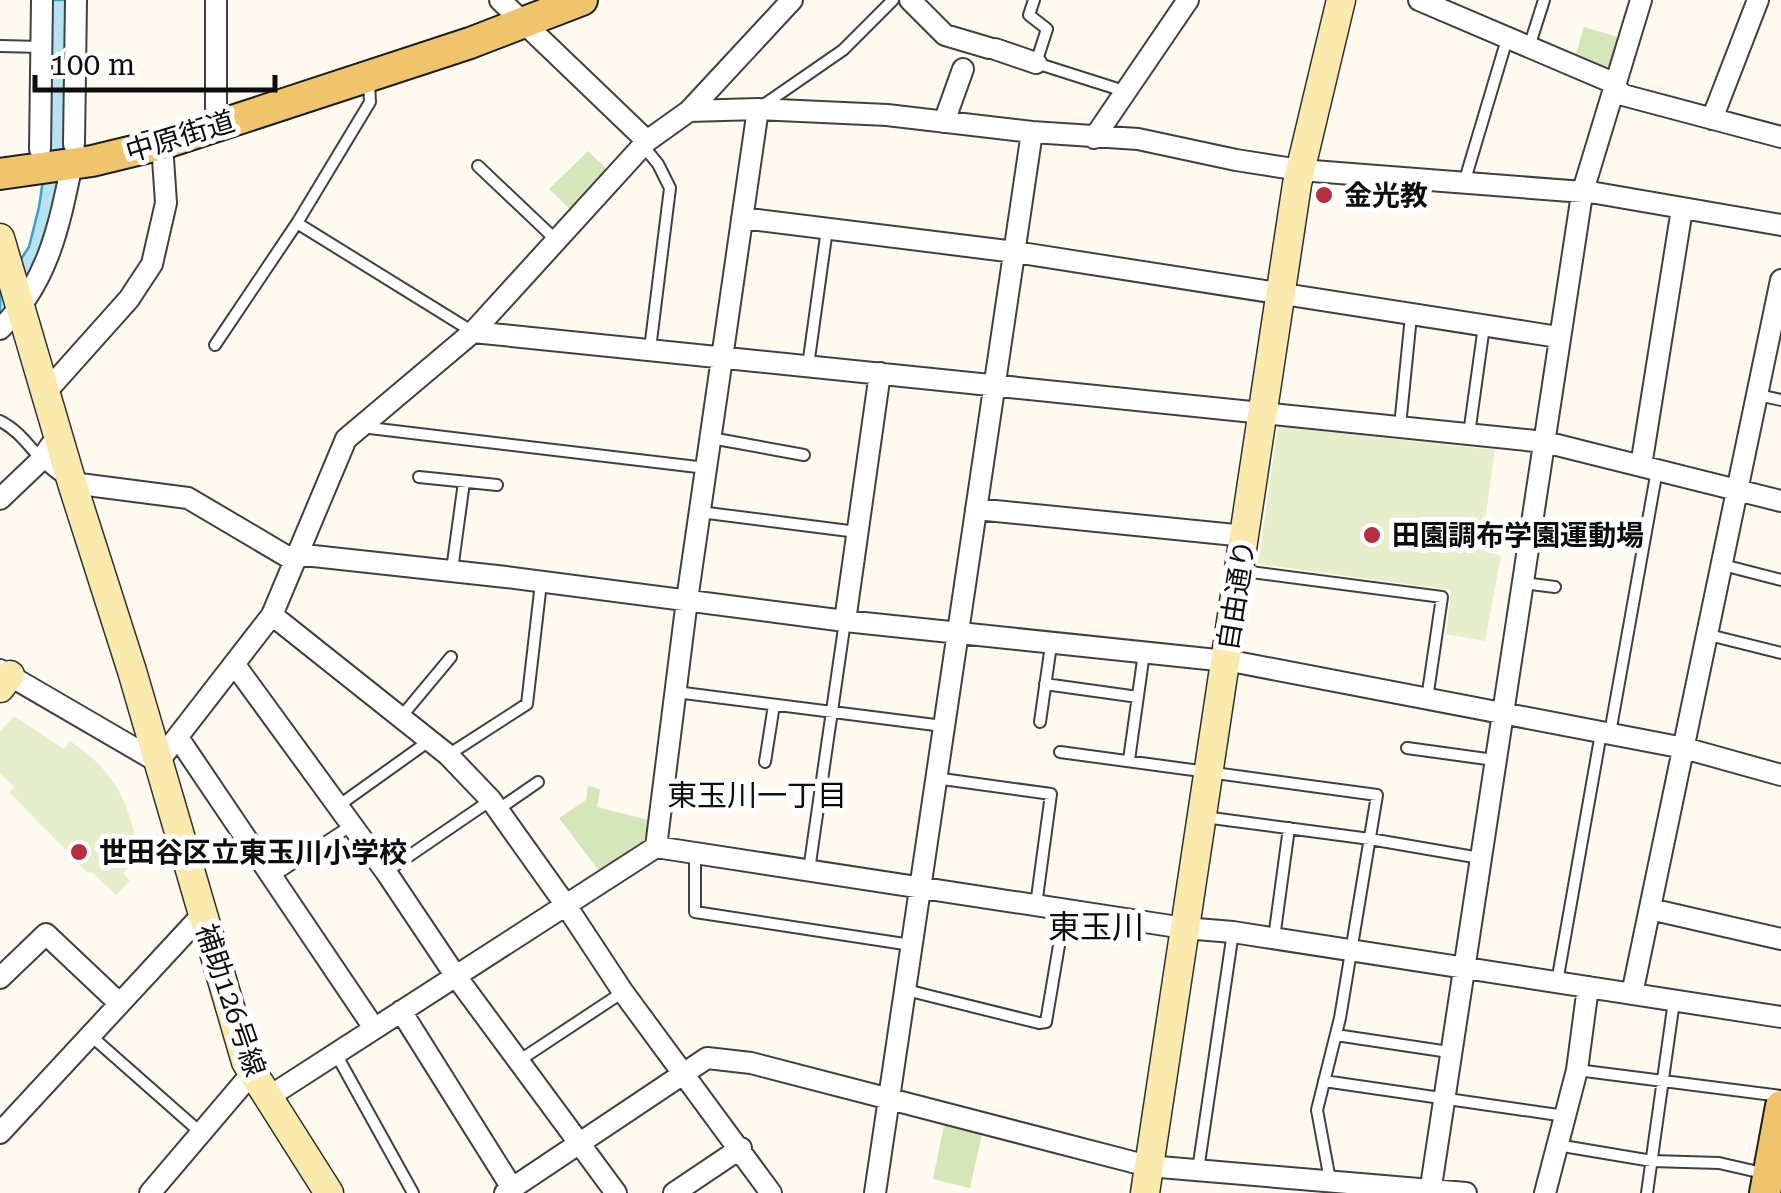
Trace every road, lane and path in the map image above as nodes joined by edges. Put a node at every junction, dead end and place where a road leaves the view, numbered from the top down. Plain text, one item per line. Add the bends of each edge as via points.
1 (42, 0) edge
2 (76, 0) edge
3 (216, 0) edge
4 (582, 0) edge
5 (792, 0) edge
6 (893, 0) edge
7 (910, 0) edge
8 (1034, 0) edge
9 (1188, 0) edge
10 (1341, 0) edge
11 (1419, 0) edge
12 (1544, 0) edge
13 (1641, 0) edge
14 (1758, 0) edge
15 (517, 8) edge
16 (1507, 39) junction
17 (0, 46) edge
18 (41, 47) junction
19 (1529, 48) junction
20 (1036, 63) junction
21 (964, 70) dead end
22 (368, 77) junction
23 (1616, 89) junction
24 (1125, 92) junction
25 (216, 108) junction
26 (758, 109) junction
27 (689, 111) junction
28 (1712, 119) junction
29 (944, 122) junction
30 (1032, 132) junction
31 (1781, 137) edge
32 (1094, 138) junction
33 (162, 144) junction
34 (646, 144) junction
35 (0, 154) edge
36 (57, 155) junction
37 (478, 166) dead end
38 (1300, 170) junction
39 (0, 174) edge
40 (1464, 184) junction
41 (1582, 194) junction
42 (1682, 209) junction
43 (742, 218) junction
44 (297, 222) junction
45 (1781, 224) edge
46 (827, 229) junction
47 (0, 238) edge
48 (556, 240) junction
49 (1015, 252) junction
50 (5, 279) edge
51 (1781, 280) edge
52 (1282, 296) junction
53 (1778, 308) edge
54 (13, 314) edge
55 (1412, 316) junction
56 (1484, 326) junction
57 (473, 332) junction
58 (1558, 337) junction
59 (215, 345) dead end
60 (650, 350) junction
61 (721, 358) junction
62 (808, 366) junction
63 (880, 374) junction
64 (995, 385) junction
65 (45, 393) junction
66 (1758, 396) junction
67 (1781, 400) edge
68 (1264, 412) junction
69 (0, 421) edge
70 (1400, 426) junction
71 (360, 427) junction
72 (1469, 434) junction
73 (58, 435) junction
74 (710, 437) junction
75 (1544, 442) junction
76 (804, 455) dead end
77 (40, 461) junction
78 (706, 468) junction
79 (1649, 468) junction
80 (418, 477) dead end
81 (464, 482) junction
82 (72, 483) junction
83 (497, 485) dead end
84 (1739, 490) junction
85 (0, 498) edge
86 (1781, 502) edge
87 (976, 509) junction
88 (700, 512) junction
89 (858, 532) junction
90 (1245, 536) junction
91 (294, 557) junction
92 (1723, 566) junction
93 (1240, 570) junction
94 (452, 571) junction
95 (1781, 580) edge
96 (541, 583) junction
97 (1523, 583) junction
98 (1555, 587) dead end
99 (687, 600) junction
100 (272, 615) junction
101 (845, 622) junction
102 (957, 634) junction
103 (1709, 635) junction
104 (1051, 645) junction
105 (1144, 653) junction
106 (1781, 653) edge
107 (451, 657) dead end
108 (1226, 661) junction
109 (234, 664) junction
110 (3, 678) edge
111 (1045, 684) junction
112 (675, 692) junction
113 (1138, 697) junction
114 (1428, 699) junction
115 (774, 705) junction
116 (832, 712) junction
117 (1502, 714) junction
118 (400, 718) junction
119 (1040, 722) dead end
120 (943, 726) junction
121 (1605, 733) junction
122 (179, 738) junction
123 (429, 741) junction
124 (1407, 748) dead end
125 (1684, 748) junction
126 (1060, 752) dead end
127 (448, 755) junction
128 (1129, 760) junction
129 (1494, 760) junction
130 (158, 762) junction
131 (765, 762) dead end
132 (1207, 772) junction
133 (1781, 775) edge
134 (935, 778) junction
135 (538, 782) dead end
136 (495, 804) junction
137 (338, 806) junction
138 (1201, 816) junction
139 (352, 825) junction
140 (1289, 828) junction
141 (1370, 839) junction
142 (656, 847) junction
143 (695, 852) junction
144 (1480, 858) junction
145 (809, 871) junction
146 (386, 872) junction
147 (272, 877) junction
148 (920, 887) junction
149 (566, 904) junction
150 (1036, 905) junction
151 (1066, 909) junction
152 (1650, 909) junction
153 (201, 916) junction
154 (1184, 928) junction
155 (1233, 932) junction
156 (1274, 938) junction
157 (1781, 939) edge
158 (912, 946) junction
159 (1349, 952) junction
160 (1462, 969) junction
161 (455, 975) junction
162 (0, 978) edge
163 (1557, 982) junction
164 (1588, 987) junction
165 (906, 990) junction
166 (623, 992) junction
167 (1632, 994) junction
168 (1674, 1000) junction
169 (118, 1003) junction
170 (401, 1011) junction
171 (1781, 1017) edge
172 (374, 1028) junction
173 (90, 1035) junction
174 (1336, 1035) junction
175 (1449, 1052) junction
176 (336, 1054) junction
177 (520, 1060) junction
178 (1577, 1070) junction
179 (252, 1073) junction
180 (684, 1073) junction
181 (1324, 1081) junction
182 (1664, 1081) junction
183 (1781, 1096) edge
184 (1443, 1097) junction
185 (268, 1098) junction
186 (888, 1101) junction
187 (1781, 1106) edge
188 (1566, 1116) junction
189 (200, 1132) junction
190 (0, 1133) edge
191 (580, 1142) junction
192 (1556, 1145) junction
193 (740, 1148) junction
194 (1652, 1160) junction
195 (1198, 1170) junction
196 (1147, 1179) edge
197 (1330, 1180) junction
198 (1767, 1184) edge
199 (1430, 1190) edge
200 (509, 1191) edge
201 (150, 1193) edge
202 (328, 1193) edge
203 (413, 1193) edge
204 (616, 1193) edge
205 (674, 1193) edge
206 (772, 1193) edge
207 (875, 1193) edge
208 (1466, 1193) edge
209 (1545, 1193) edge
210 (1647, 1193) edge

1 - 18 street
2 - 36 street
3 - 25 street
4 - 15 main road, 中原街道
5 - 27 street
6 - 26 lane via 843,50
7 - 20 street via 946,35
8 - 20 lane via 1029,15 1047,30
9 - 24 street
10 - 38 street, 自由通り
11 - 16 street
12 - 19 lane
13 - 23 street
14 - 28 street
15 - 22 main road, 中原街道
15 - 25 main road, 中原街道
15 - 34 street
16 - 19 street
16 - 40 lane
17 - 18 lane
18 - 36 street
19 - 23 street
20 - 24 lane
21 - 29 street
22 - 33 main road, 中原街道
22 - 44 lane via 370,102
23 - 28 street
23 - 41 street
24 - 32 street
25 - 36 main road, 中原街道
26 - 27 street
26 - 29 street
26 - 43 street
27 - 34 street
28 - 31 street
29 - 30 street
30 - 32 street
30 - 49 street
32 - 38 street via 1138,139
33 - 36 main road, 中原街道
33 - 65 street via 166,203 152,264
34 - 48 street
34 - 60 lane via 670,188
35 - 36 main road, 中原街道
36 - 39 main road, 中原街道
36 - 54 street via 50,259
37 - 48 lane
38 - 40 street
38 - 52 street, 自由通り
40 - 41 street
41 - 42 street
41 - 58 street
42 - 45 street
42 - 79 street
43 - 46 street
43 - 61 street
44 - 57 lane
44 - 59 lane
46 - 49 street
46 - 62 lane
47 - 50 street, 補助126号線
48 - 57 street
49 - 52 street
49 - 64 street
50 - 54 street, 補助126号線
51 - 53 street
52 - 55 street
52 - 68 street, 自由通り
53 - 66 street
54 - 65 street, 補助126号線
55 - 56 street
55 - 70 lane
56 - 58 street
56 - 72 lane
57 - 60 street
57 - 71 street
58 - 75 street
60 - 61 street
61 - 62 street
61 - 74 street
62 - 63 street
63 - 64 street
63 - 89 street
64 - 68 street
64 - 87 street
65 - 73 street, 補助126号線
66 - 67 lane
66 - 84 street
68 - 70 street
68 - 90 street, 自由通り
69 - 77 lane
70 - 72 street
71 - 78 lane
71 - 91 street via 346,439
72 - 75 street
73 - 77 street
73 - 82 street, 補助126号線
74 - 76 lane
74 - 78 street
75 - 79 street
75 - 97 street
77 - 82 lane
77 - 85 street
78 - 88 street
79 - 84 street
79 - 121 lane
80 - 81 lane
81 - 83 lane
81 - 94 lane
82 - 91 street via 188,498
82 - 130 street, 補助126号線
84 - 86 street
84 - 92 street
87 - 90 street
87 - 102 street
88 - 89 lane
88 - 99 street
89 - 101 street
90 - 93 street, 自由通り
91 - 94 street
91 - 100 street
92 - 95 lane
92 - 103 street
93 - 108 street, 自由通り
93 - 114 lane via 1442,597
94 - 96 street
96 - 99 street
96 - 127 lane via 527,704
97 - 98 lane
97 - 117 street
99 - 101 street
99 - 112 street
100 - 109 street
100 - 118 street
101 - 102 street
101 - 116 lane
102 - 104 street
102 - 120 street
103 - 106 lane
103 - 125 street
104 - 105 street
104 - 111 lane
105 - 108 street
105 - 113 lane
107 - 118 lane
108 - 114 street
108 - 132 street, 自由通り
109 - 122 street
109 - 137 street
110 - 130 street
111 - 113 lane
111 - 119 lane
112 - 115 lane
112 - 142 street
113 - 128 lane
114 - 117 street
115 - 116 lane
115 - 131 lane
116 - 120 lane
116 - 145 lane
117 - 121 street
117 - 129 street
118 - 123 street
120 - 134 street
121 - 125 street
121 - 163 lane
122 - 130 street
122 - 147 street
123 - 127 street
123 - 137 lane
124 - 129 lane
125 - 133 street
125 - 152 street
126 - 128 lane
127 - 136 street
128 - 132 lane
129 - 144 street
130 - 153 street, 補助126号線
132 - 138 street, 自由通り
132 - 141 lane via 1376,795
134 - 148 street
134 - 150 lane via 1052,794
135 - 136 lane
136 - 146 lane
136 - 149 street
137 - 139 street
138 - 140 lane
138 - 154 street, 自由通り
139 - 146 street
139 - 147 lane
140 - 141 lane
140 - 156 lane
141 - 144 lane
141 - 159 lane
142 - 143 street
142 - 149 street
143 - 145 street
143 - 158 lane via 695,912
144 - 160 street
145 - 148 street
146 - 161 street
147 - 172 street
148 - 150 street
148 - 158 street
149 - 161 street
149 - 166 street
150 - 151 street
151 - 154 street
151 - 165 lane via 1046,1022
152 - 157 street
152 - 167 street
153 - 169 street
153 - 179 street, 補助126号線
154 - 155 street
154 - 196 street, 自由通り
155 - 156 street
155 - 195 lane
156 - 159 street
158 - 165 street
159 - 160 street
159 - 174 lane
160 - 163 street
160 - 175 street
161 - 170 street
161 - 177 street
162 - 169 street via 46,934
163 - 164 street
164 - 167 street
164 - 178 street
165 - 186 street
166 - 177 lane
166 - 180 street
167 - 168 street
168 - 171 street
168 - 182 lane
169 - 173 street
170 - 172 street
170 - 200 street
172 - 176 street
173 - 189 lane
173 - 190 street
174 - 175 lane
174 - 181 lane
175 - 184 street
176 - 185 street
176 - 203 lane
177 - 191 street
178 - 182 lane
178 - 188 street
179 - 185 street, 補助126号線
179 - 189 street
180 - 186 street via 708,1058 728,1058
180 - 191 street
180 - 193 street
181 - 184 lane
181 - 197 lane via 1318,1110
182 - 183 lane
182 - 194 lane
184 - 188 lane
184 - 199 street
185 - 202 street, 補助126号線
186 - 196 street
186 - 207 street
187 - 198 main road
188 - 192 street
189 - 201 street
191 - 200 street
191 - 204 street
192 - 194 lane
192 - 209 street
193 - 205 street
193 - 206 street
194 - 198 lane via 1719,1163
194 - 210 lane
195 - 196 street
195 - 197 street
197 - 199 street
199 - 208 street

